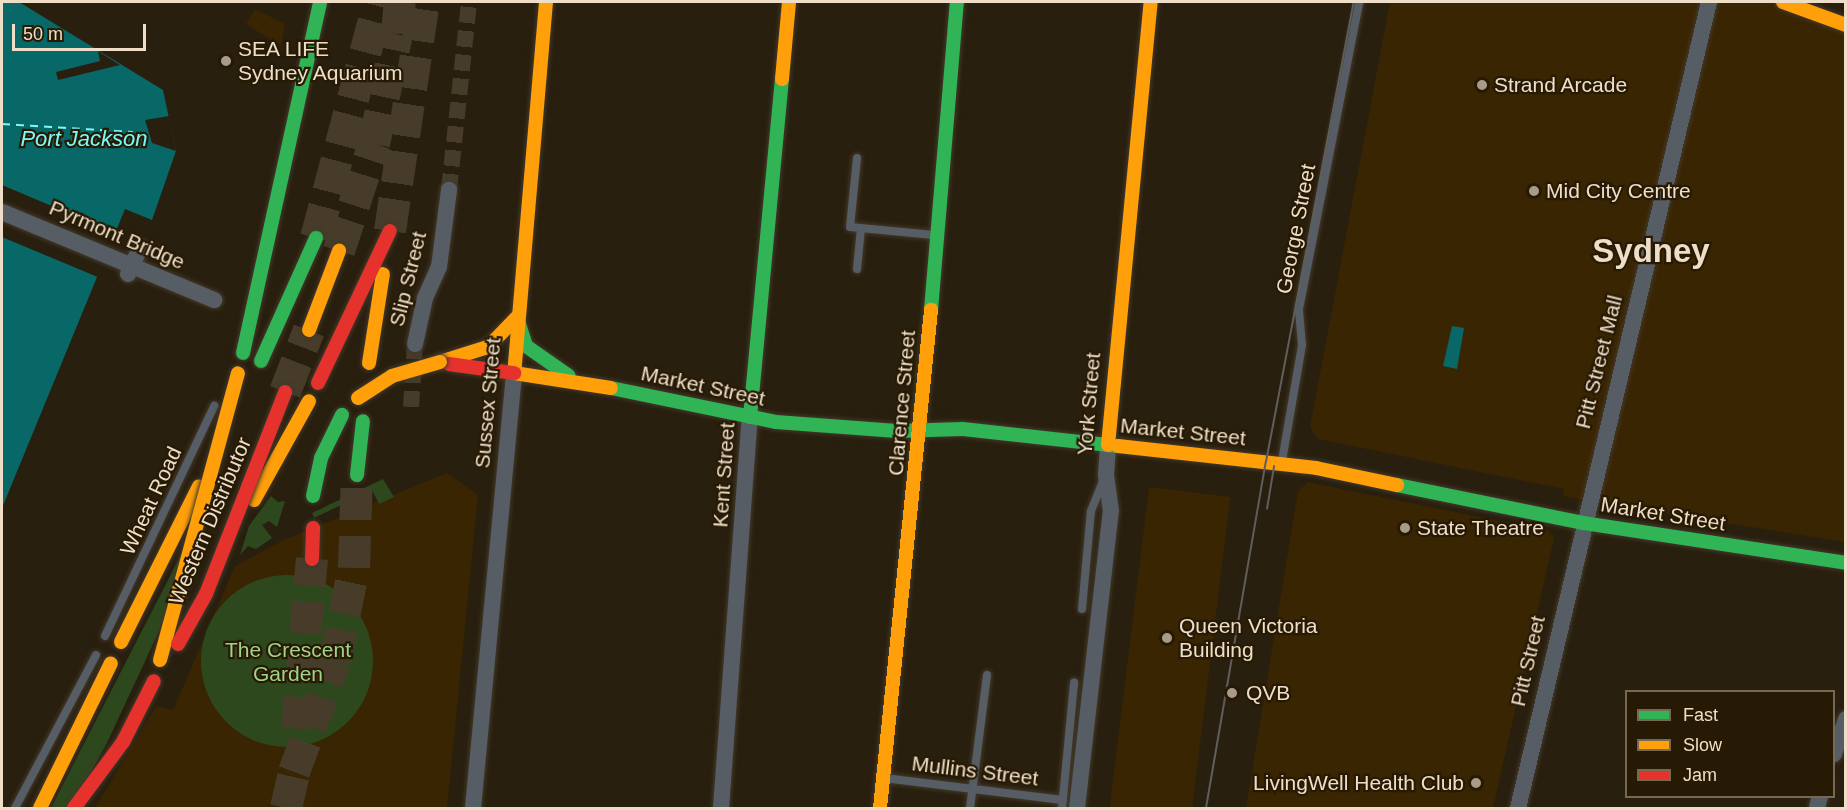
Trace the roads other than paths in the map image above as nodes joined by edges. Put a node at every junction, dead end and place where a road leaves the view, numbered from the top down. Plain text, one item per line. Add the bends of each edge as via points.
1 (320, 2) edge
2 (546, 2) edge
3 (789, 2) edge
4 (957, 2) edge
5 (1151, 2) edge
6 (1359, 2) edge
7 (1709, 2) edge
8 (1794, 3) edge
9 (1845, 25) edge
10 (857, 158) dead end
11 (449, 190) tunnel mouth
12 (2, 212) edge
13 (861, 228) junction
14 (938, 236) junction
15 (316, 238) tunnel mouth
16 (140, 248) dead end
17 (339, 251) tunnel mouth
18 (857, 269) dead end
19 (130, 271) junction
20 (214, 300) dead end
21 (518, 316) junction
22 (309, 330) tunnel mouth
23 (414, 344) tunnel mouth
24 (243, 353) dead end
25 (261, 361) dead end
26 (440, 362) junction
27 (369, 363) dead end
28 (514, 373) junction
29 (232, 376) joint
30 (579, 382) junction
31 (318, 383) dead end
32 (222, 390) dead end
33 (285, 392) tunnel mouth
34 (358, 398) dead end
35 (217, 400) dead end
36 (309, 401) dead end
37 (342, 415) dead end
38 (750, 417) junction
39 (363, 421) dead end
40 (921, 430) junction
41 (1108, 445) junction
42 (1281, 464) junction
43 (357, 475) tunnel mouth
44 (1106, 475) junction
45 (199, 486) dead end
46 (313, 496) dead end
47 (254, 500) dead end
48 (1583, 523) junction
49 (313, 528) dead end
50 (312, 559) tunnel mouth
51 (1845, 563) edge
52 (1082, 609) dead end
53 (105, 636) dead end
54 (122, 642) dead end
55 (96, 655) dead end
56 (111, 663) dead end
57 (987, 675) dead end
58 (1074, 683) dead end
59 (154, 684) dead end
60 (1845, 719) edge
61 (1835, 748) edge
62 (883, 778) junction
63 (973, 789) junction
64 (1067, 806) edge
65 (15, 808) edge
66 (39, 808) edge
67 (74, 808) edge
68 (472, 808) edge
69 (720, 808) edge
70 (880, 808) edge
71 (970, 808) edge
72 (1518, 808) edge

1 - 24 main road, bridge
2 - 21 main road, Sussex Street
3 - 38 main road, Kent Street
4 - 14 main road, Clarence Street
5 - 41 main road, York Street
6 - 42 lane, George Street via 1299,309 1302,345
7 - 48 street, Pitt Street Mall
8 - 9 main road
10 - 13 lane via 850,227
11 - 23 street, Slip Street via 439,267 425,298
12 - 19 street, Pyrmont Bridge
13 - 14 lane
13 - 18 lane
14 - 40 main road, Clarence Street
15 - 25 main road
16 - 19 street
17 - 22 main road
19 - 20 street, Pyrmont Bridge
21 - 26 main road via 488,347
21 - 28 main road, Sussex Street
21 - 30 main road via 526,346
26 - 28 main road, Market Street
26 - 34 main road, bridge via 392,376
27 - 31 main road via 390,231
28 - 30 main road, Market Street
28 - 68 street, Sussex Street
29 - 32 lane
29 - 33 main road, Western Distributor, bridge via 164,662 206,594
30 - 38 main road, Market Street
35 - 53 lane, Wheat Road
36 - 47 main road
37 - 46 main road via 321,458
38 - 40 main road, Market Street via 776,423
38 - 69 street, Kent Street
39 - 43 main road
40 - 41 main road, Market Street via 963,429
40 - 62 main road, Clarence Street
41 - 42 main road, Market Street
41 - 44 street, York Street
42 - 48 main road, Market Street via 1441,492
44 - 52 lane via 1091,511
44 - 64 street, York Street via 1111,511
45 - 54 main road
48 - 51 main road, Market Street
48 - 72 street, Pitt Street
49 - 50 main road
55 - 65 lane
56 - 66 main road
57 - 63 lane
58 - 64 lane
59 - 67 main road, bridge via 123,742
60 - 61 street
62 - 63 lane, Mullins Street
62 - 70 main road, Clarence Street
63 - 64 lane, Mullins Street
63 - 71 lane

